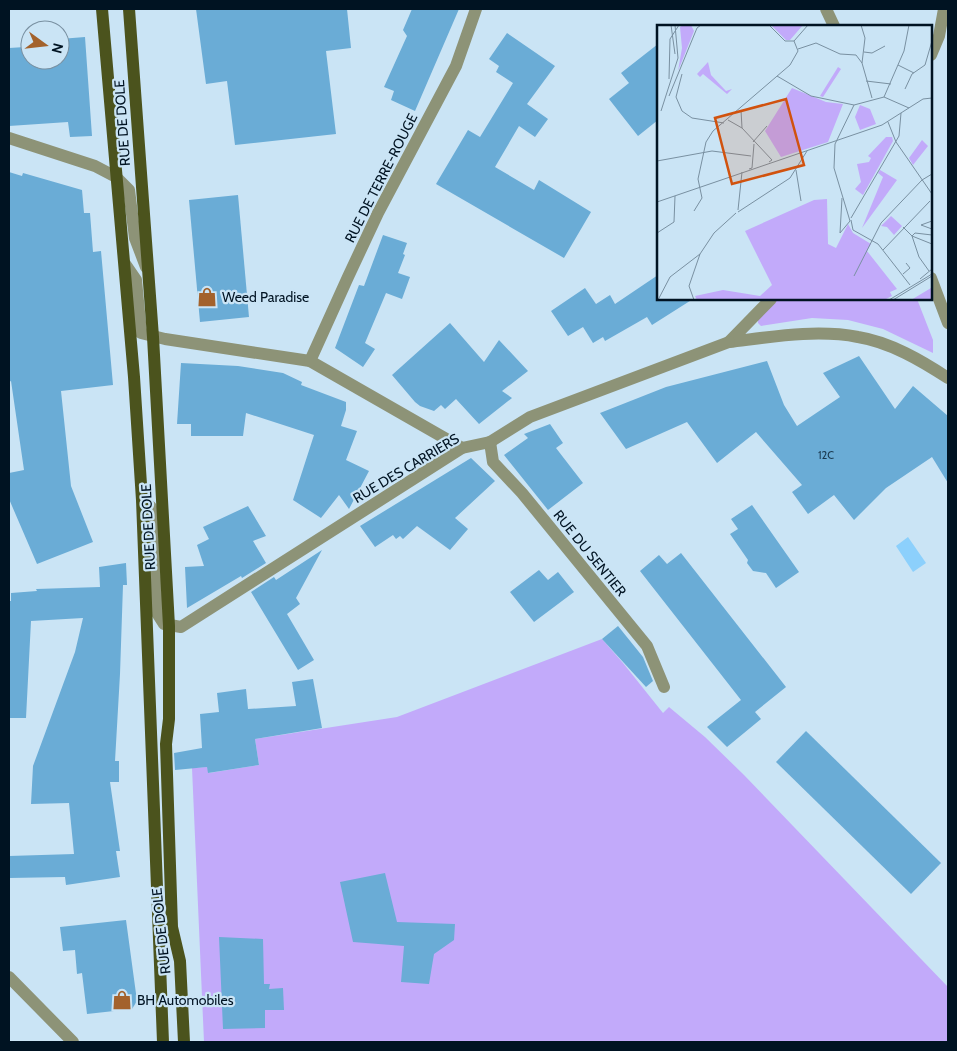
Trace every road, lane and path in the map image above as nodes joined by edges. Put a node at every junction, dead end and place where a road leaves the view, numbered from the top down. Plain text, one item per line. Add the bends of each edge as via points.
1 (102, 9) edge
2 (129, 9) edge
3 (476, 9) edge
4 (826, 9) edge
5 (944, 9) edge
6 (834, 25) edge
7 (932, 53) edge
8 (9, 138) edge
9 (116, 177) junction
10 (125, 264) junction
11 (149, 274) junction
12 (932, 281) edge
13 (770, 300) edge
14 (948, 323) edge
15 (153, 337) junction
16 (729, 342) junction
17 (310, 361) junction
18 (948, 378) edge
19 (490, 442) junction
20 (462, 448) junction
21 (142, 500) junction
22 (169, 626) junction
23 (664, 688) dead end
24 (9, 977) edge
25 (73, 1042) edge
26 (163, 1042) edge
27 (184, 1042) edge

1 - 9 main road, RUE DE DOLE
2 - 11 main road, RUE DE DOLE
3 - 17 street, RUE DE TERRE-ROUGE via 456,66 378,213
4 - 6 street
5 - 7 street
8 - 9 street via 95,166
9 - 10 main road, RUE DE DOLE
9 - 11 street via 129,190 135,238
10 - 15 street via 136,280 141,333
10 - 21 main road, RUE DE DOLE
11 - 15 main road, RUE DE DOLE
12 - 14 street
13 - 16 street, RUE DES CARRIERS
15 - 17 street
15 - 22 main road, RUE DE DOLE
16 - 18 street, RUE DES CARRIERS via 800,334 859,337 889,346
16 - 19 street, RUE DES CARRIERS via 530,416
17 - 20 street
19 - 20 street, RUE DES CARRIERS
19 - 23 street, RUE DU SENTIER via 493,462 647,646
20 - 22 street, RUE DES CARRIERS via 186,624
21 - 22 street via 151,507 157,613
21 - 26 main road, RUE DE DOLE
22 - 27 main road, RUE DE DOLE via 166,764 172,927 180,962
24 - 25 street

